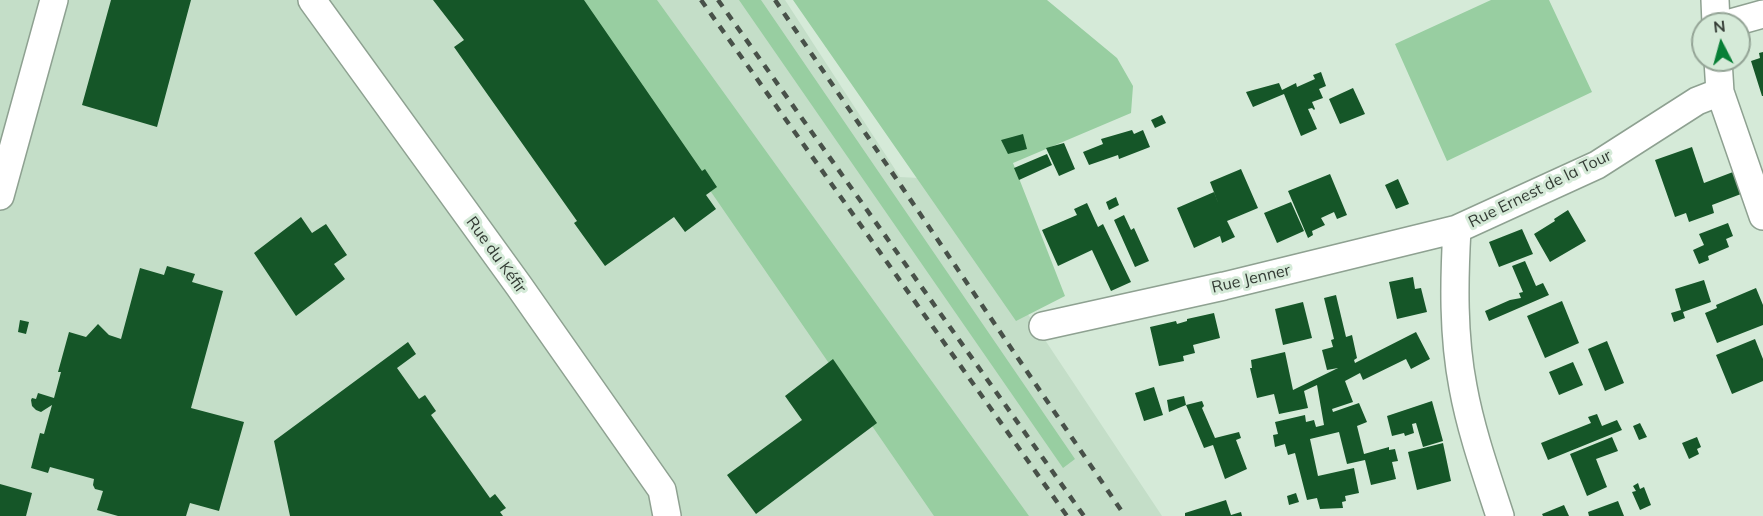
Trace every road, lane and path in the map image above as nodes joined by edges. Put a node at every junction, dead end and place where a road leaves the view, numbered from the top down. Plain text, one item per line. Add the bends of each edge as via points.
1 (54, 0) edge
2 (312, 0) edge
3 (1719, 72) edge
4 (1720, 92) junction
5 (0, 196) edge
6 (1763, 216) edge
7 (1457, 229) junction
8 (1043, 326) dead end
9 (667, 516) edge
10 (1500, 516) edge

1 - 5 street
2 - 9 street, Rue du Kéfir via 662,490
3 - 4 street
4 - 6 street
4 - 7 street, Rue Ernest de la Tour via 1696,101 1597,165
7 - 8 street, Rue Jenner
7 - 10 street, Rue Ernest de la Tour via 1457,332 1463,386

